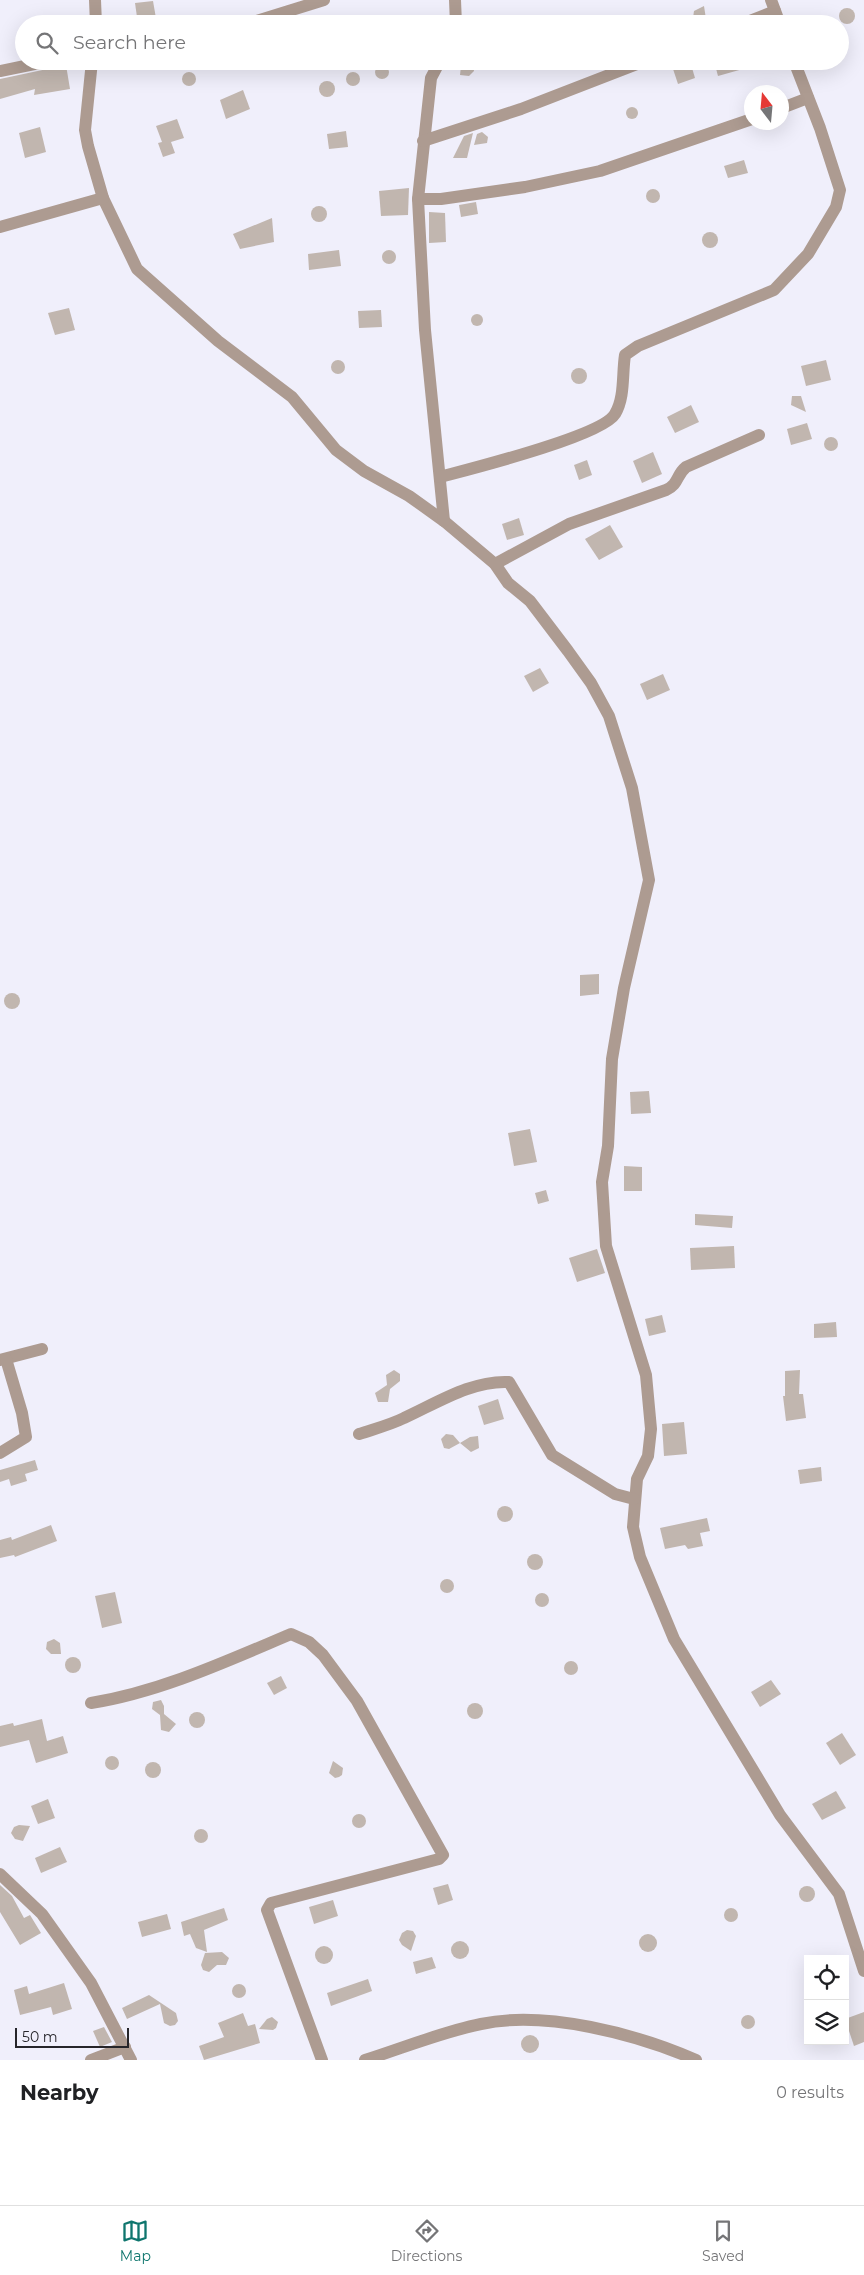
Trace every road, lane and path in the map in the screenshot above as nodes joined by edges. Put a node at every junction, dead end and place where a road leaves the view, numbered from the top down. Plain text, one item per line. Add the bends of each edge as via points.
1 (95, 0) edge
2 (321, 0) edge
3 (455, 0) edge
4 (773, 6) edge
5 (96, 15) edge
6 (275, 15) edge
7 (456, 15) edge
8 (758, 15) edge
9 (15, 68) edge
10 (91, 70) edge
11 (435, 70) edge
12 (622, 70) edge
13 (797, 70) edge
14 (0, 71) edge
15 (808, 98) junction
16 (789, 105) edge
17 (744, 122) edge
18 (423, 141) junction
19 (103, 198) junction
20 (418, 199) junction
21 (0, 227) edge
22 (759, 435) dead end
23 (440, 477) junction
24 (444, 522) junction
25 (495, 564) junction
26 (42, 1349) dead end
27 (3, 1359) edge
28 (359, 1434) dead end
29 (0, 1453) edge
30 (634, 1499) junction
31 (91, 1703) dead end
32 (0, 1874) edge
33 (864, 1971) edge
34 (125, 2048) junction
35 (92, 2060) edge
36 (131, 2060) edge
37 (322, 2060) edge
38 (365, 2060) edge
39 (696, 2060) edge

1 - 5 street
2 - 6 street
3 - 7 street
4 - 8 street
9 - 14 street
10 - 19 street via 85,130
11 - 18 street via 431,78
12 - 18 street via 521,109
13 - 15 street
15 - 16 street
15 - 23 street via 840,190 836,208 808,254 774,290 638,346 626,355 621,404 614,417 600,427 518,456
17 - 20 street via 600,171 525,187 441,199
18 - 20 street
19 - 21 street
19 - 24 street via 137,269 218,341 292,397 336,450
20 - 23 street via 424,330
22 - 25 street via 686,467 680,471 674,486 666,490 569,524
23 - 24 street
24 - 25 street
25 - 30 street via 508,583 530,601 568,651 609,716 632,788 649,880 624,988 612,1059 608,1146 602,1182 606,1246 646,1375 652,1429 648,1456 637,1479
26 - 27 street
27 - 29 street via 22,1413 26,1437
28 - 30 street via 492,1381 509,1382 552,1455 615,1494
30 - 33 street via 633,1527 640,1557 674,1639 780,1815 838,1894
31 - 37 street via 115,1699 216,1666 291,1634 309,1642 322,1654 357,1701 443,1855 439,1859 271,1903 267,1910
32 - 34 street via 42,1914 91,1983
34 - 35 street
34 - 36 street
38 - 39 street via 482,2024 521,2019 573,2024 663,2046

